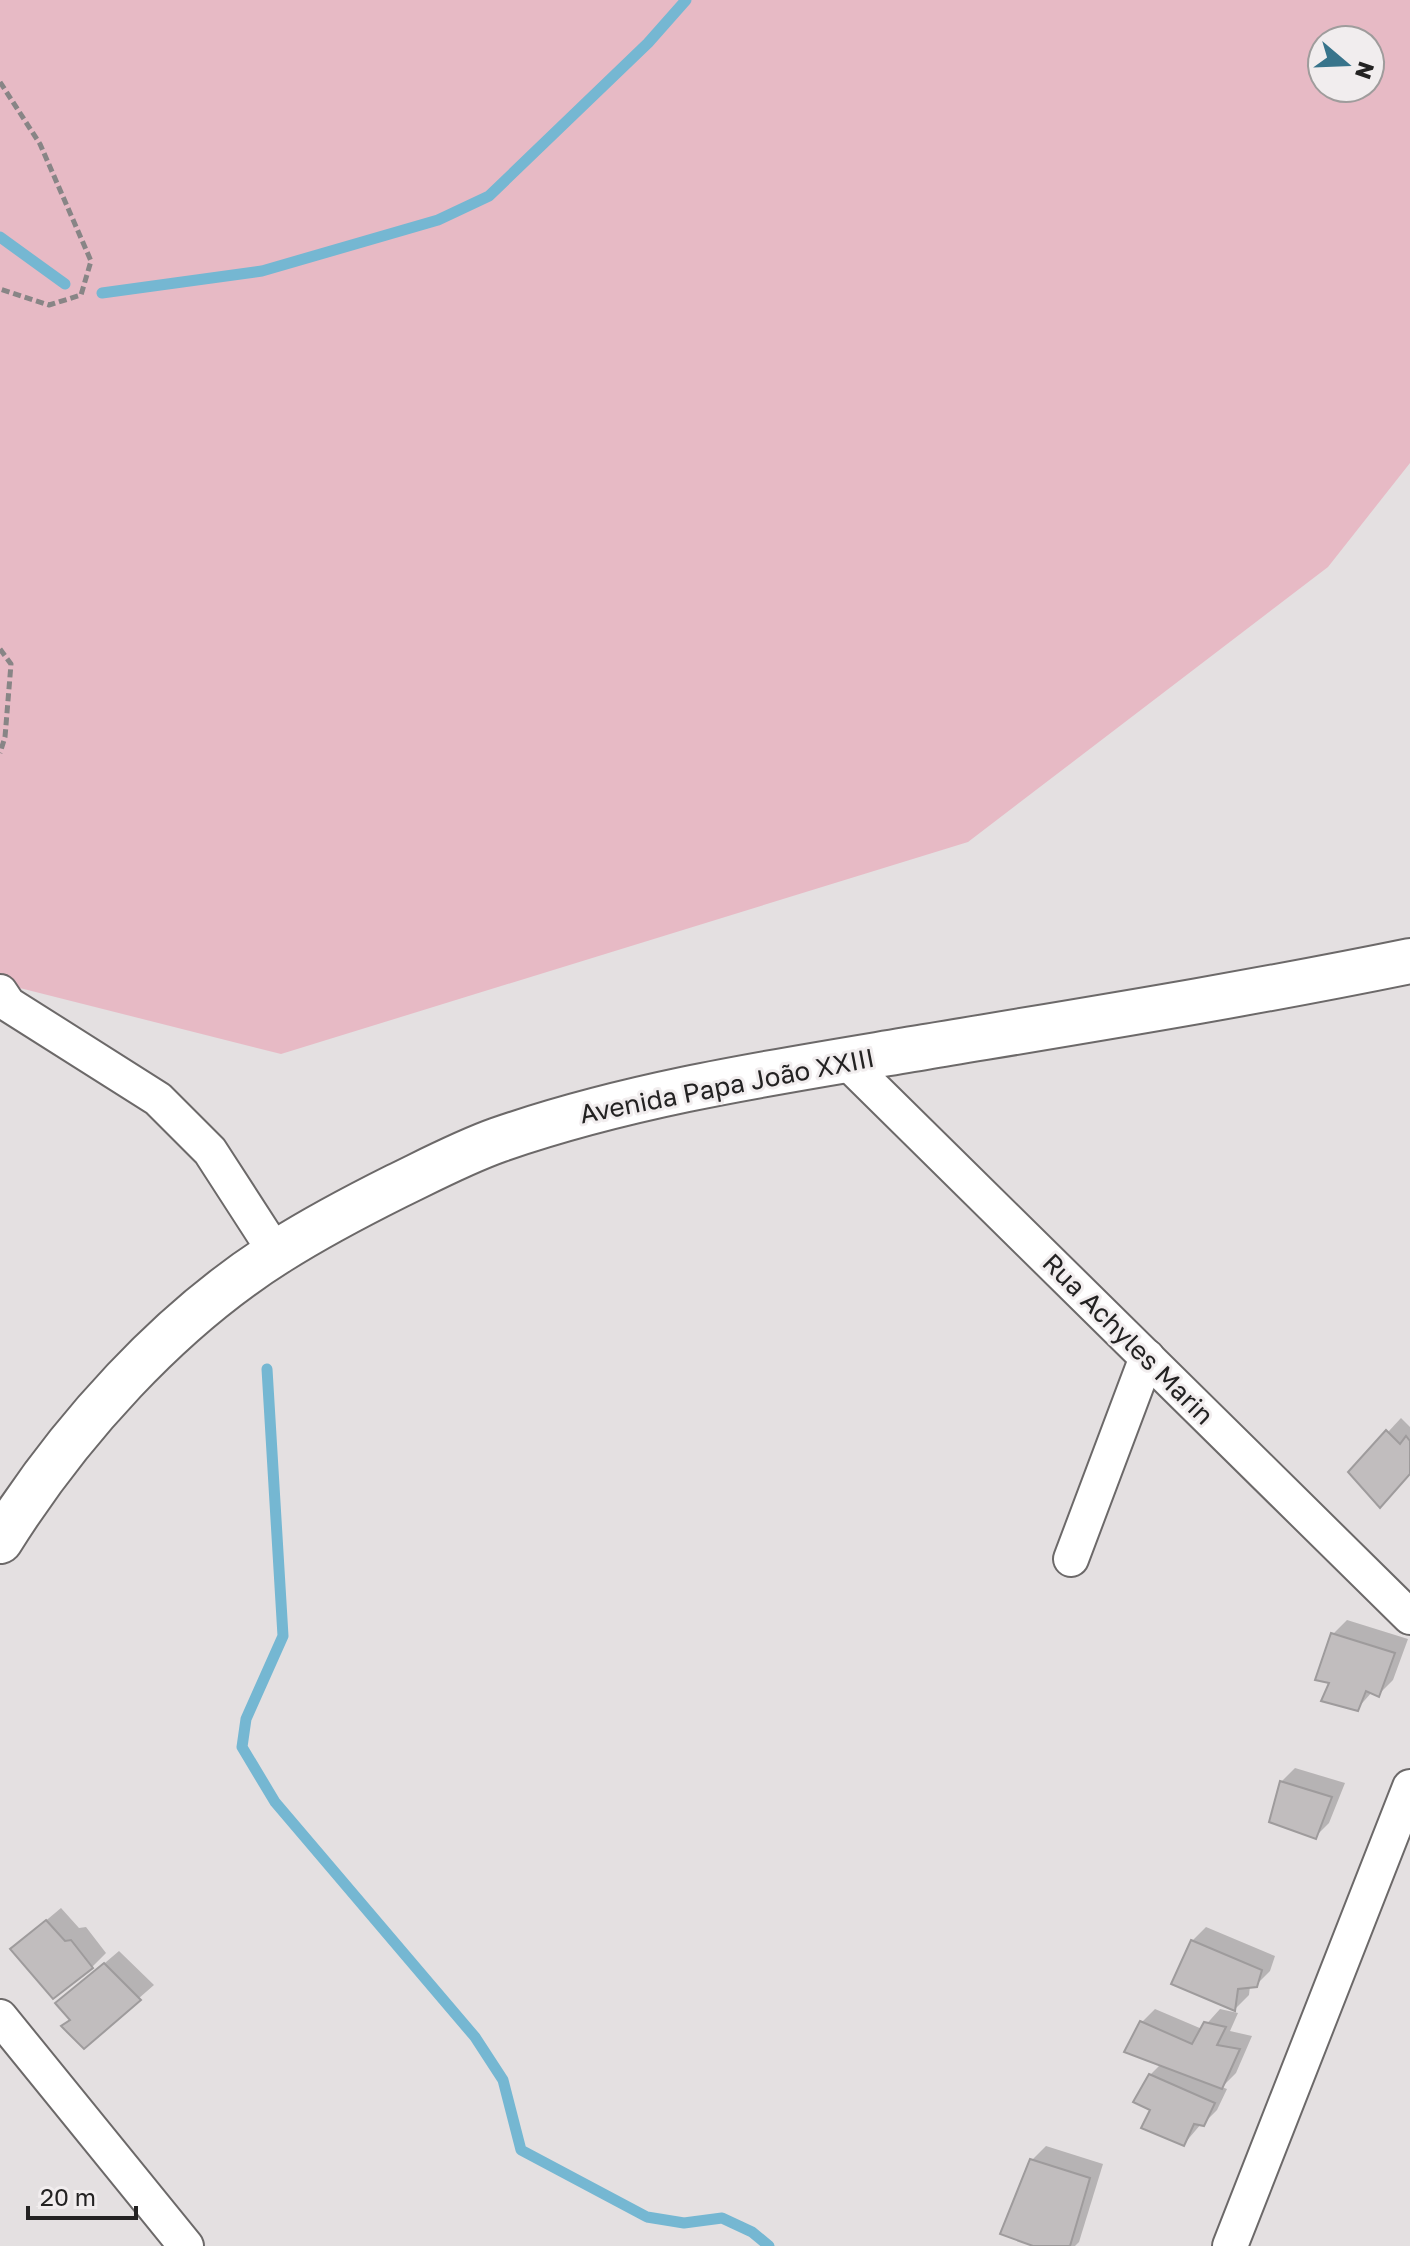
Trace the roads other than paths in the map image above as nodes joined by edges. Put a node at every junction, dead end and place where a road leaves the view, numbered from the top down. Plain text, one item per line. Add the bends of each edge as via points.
1 (1410, 961) edge
2 (0, 992) edge
3 (846, 1061) junction
4 (276, 1253) junction
5 (1147, 1357) junction
6 (0, 1541) edge
7 (1071, 1559) dead end
8 (1410, 1617) edge
9 (1410, 1787) edge
10 (0, 2017) edge
11 (186, 2246) edge
12 (1230, 2246) edge

1 - 3 main road, Avenida Papa João XXIII
2 - 4 street via 8,1004 158,1099 210,1151
3 - 4 main road, Avenida Papa João XXIII via 647,1098 495,1141 345,1212
3 - 5 street, Rua Achyles Marin
4 - 6 main road, Avenida Papa João XXIII via 214,1299 125,1381 70,1443
5 - 7 street
5 - 8 street, Rua Achyles Marin
9 - 12 street
10 - 11 street

